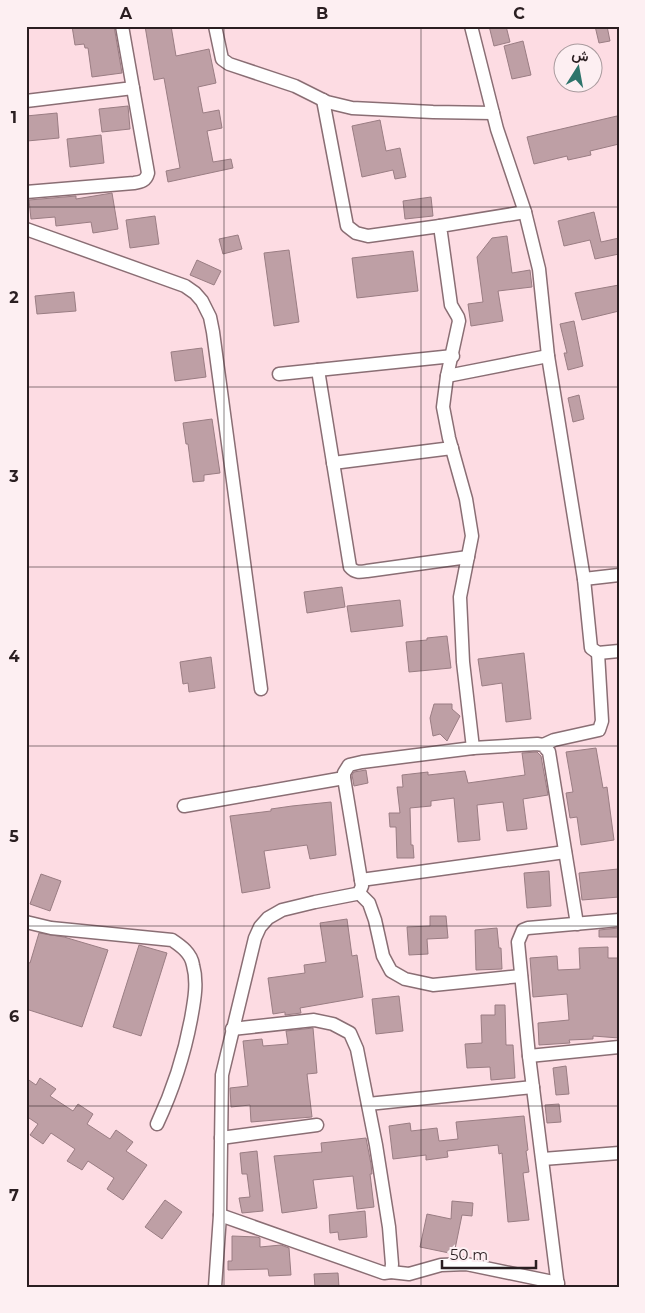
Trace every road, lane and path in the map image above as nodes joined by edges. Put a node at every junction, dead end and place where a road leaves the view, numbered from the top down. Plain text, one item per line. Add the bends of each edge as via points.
1 (122, 26) edge
2 (216, 26) edge
3 (470, 26) edge
4 (133, 88) junction
5 (323, 100) junction
6 (26, 101) edge
7 (493, 113) junction
8 (26, 192) edge
9 (525, 212) junction
10 (440, 226) junction
11 (26, 229) edge
12 (452, 356) junction
13 (548, 356) junction
14 (318, 370) junction
15 (279, 374) dead end
16 (447, 376) junction
17 (452, 448) junction
18 (333, 463) junction
19 (468, 557) junction
20 (619, 575) edge
21 (584, 579) junction
22 (619, 651) edge
23 (598, 653) junction
24 (261, 689) dead end
25 (543, 745) junction
26 (474, 748) junction
27 (344, 778) junction
28 (184, 806) dead end
29 (565, 852) junction
30 (361, 880) junction
31 (359, 893) junction
32 (619, 920) edge
33 (26, 922) edge
34 (577, 924) junction
35 (521, 976) junction
36 (232, 1029) junction
37 (619, 1047) edge
38 (530, 1056) junction
39 (533, 1087) junction
40 (368, 1104) junction
41 (157, 1124) dead end
42 (317, 1124) dead end
43 (221, 1138) junction
44 (619, 1153) edge
45 (543, 1159) junction
46 (220, 1215) junction
47 (391, 1272) junction
48 (558, 1285) edge
49 (215, 1287) edge

1 - 4 street
2 - 5 street via 222,59 228,64 294,86
3 - 7 street
4 - 6 street
4 - 8 street via 148,173 145,180
5 - 7 street via 352,108
5 - 10 street via 347,226 368,236
7 - 9 street
9 - 10 street
9 - 13 street via 539,269
10 - 12 street via 451,305 459,321
11 - 24 street via 185,286 195,293 210,317
12 - 14 street
12 - 16 street
13 - 16 street
13 - 21 street
14 - 15 street
14 - 18 street
16 - 17 street via 444,407
17 - 18 street
17 - 19 street via 472,536
18 - 19 street via 352,570 359,572
19 - 26 street via 460,597 463,662
20 - 21 street
21 - 23 street via 591,648
22 - 23 street
23 - 25 street via 602,721 599,730
25 - 26 street
25 - 29 street via 548,752
26 - 27 street via 362,762 349,765
27 - 28 street
27 - 30 street
29 - 30 street
29 - 34 street
30 - 31 street
31 - 35 street via 368,902 375,920 383,956 391,971 405,980 433,984
31 - 36 street via 282,910 268,918 255,938
32 - 34 street
33 - 41 street via 51,928 172,940 185,949 193,964 196,982 193,1006 180,1069
34 - 35 street via 523,930 518,942
35 - 38 street
36 - 40 street via 314,1020 342,1027 350,1033 357,1048
36 - 43 street via 222,1075
37 - 38 street
38 - 39 street
39 - 40 street
39 - 45 street
40 - 47 street via 389,1227
42 - 43 street
43 - 46 street
44 - 45 street
45 - 48 street
46 - 47 street via 384,1273
46 - 49 street
47 - 48 street via 409,1274 442,1265 466,1264

